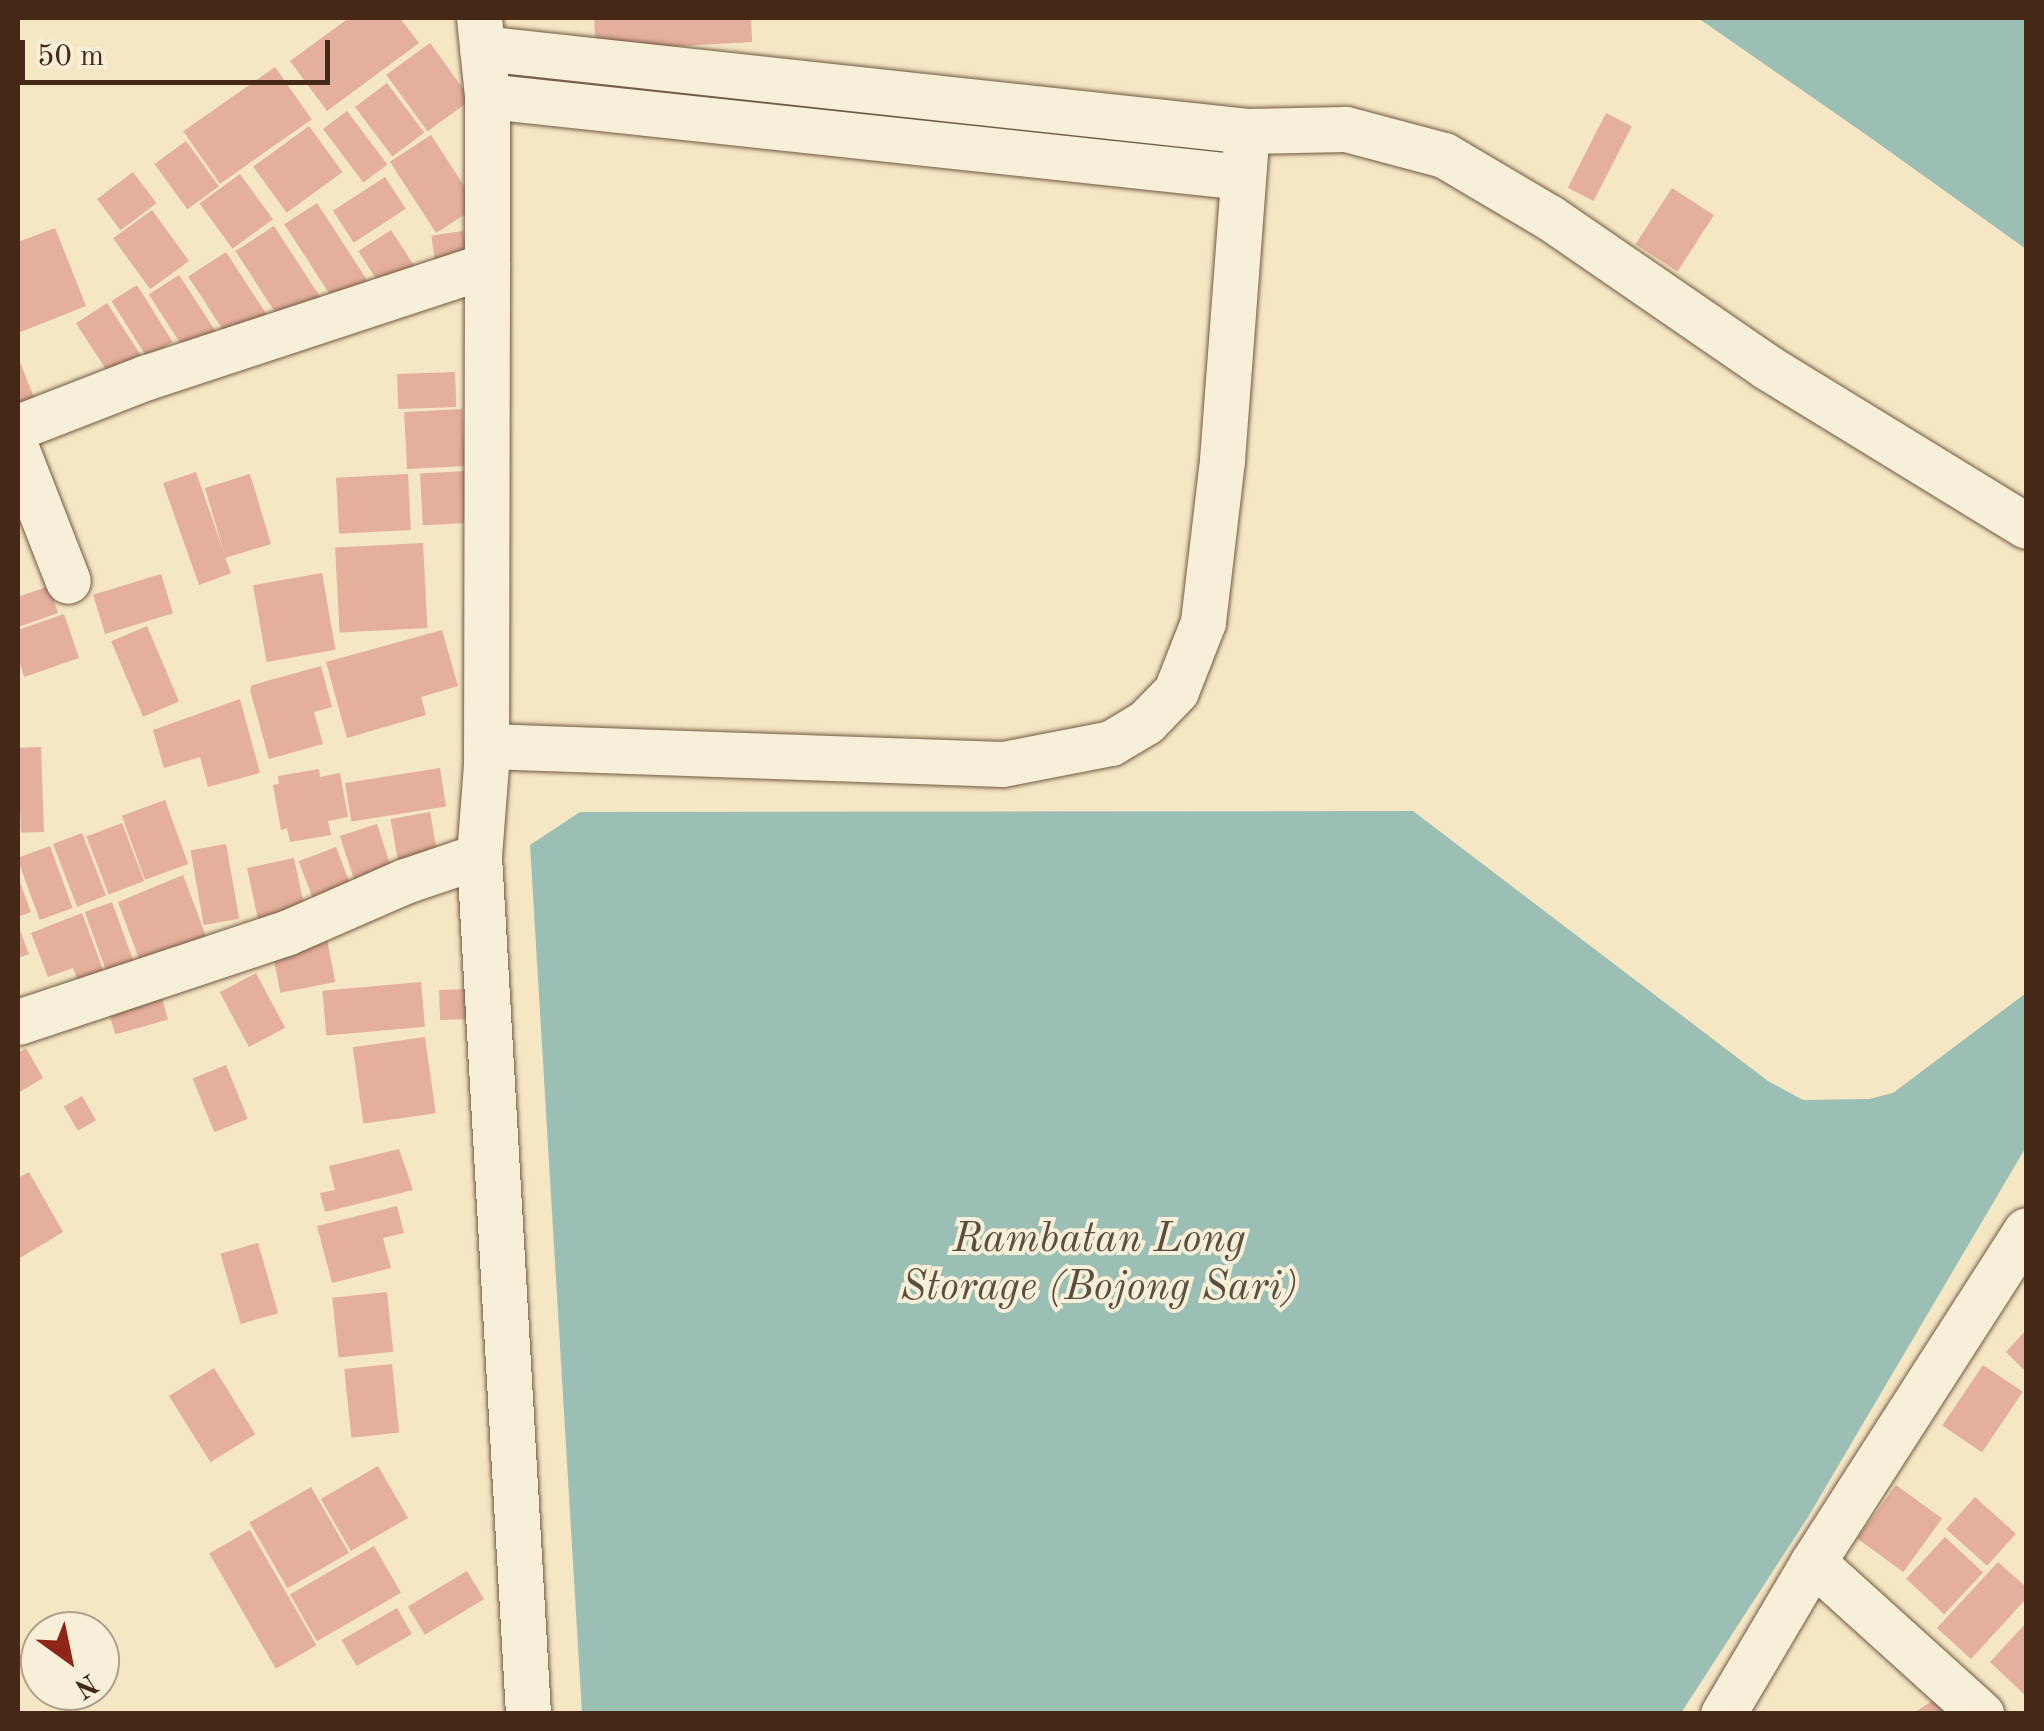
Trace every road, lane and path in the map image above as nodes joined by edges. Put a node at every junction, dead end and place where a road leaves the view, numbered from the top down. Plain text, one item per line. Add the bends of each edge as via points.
1 (480, 33) edge
2 (486, 96) junction
3 (1247, 131) junction
4 (1242, 177) junction
5 (486, 264) junction
6 (18, 427) edge
7 (18, 453) edge
8 (2026, 526) edge
9 (68, 580) dead end
10 (486, 756) junction
11 (478, 856) junction
12 (18, 1022) edge
13 (2026, 1230) edge
14 (1813, 1562) junction
15 (528, 1714) edge
16 (556, 1714) edge
17 (1722, 1714) edge
18 (1981, 1714) edge

1 - 2 street
1 - 3 street
2 - 4 street
2 - 5 street
3 - 4 street
3 - 8 street via 1346,129 1444,155 1549,216 1767,367
4 - 10 street via 1203,622 1176,691 1146,722 1112,743 1003,764
5 - 6 street via 148,376
5 - 10 street
7 - 9 street
10 - 11 street
10 - 16 street via 503,820
11 - 12 street via 286,933
11 - 15 street
13 - 14 street
14 - 17 street
14 - 18 street

